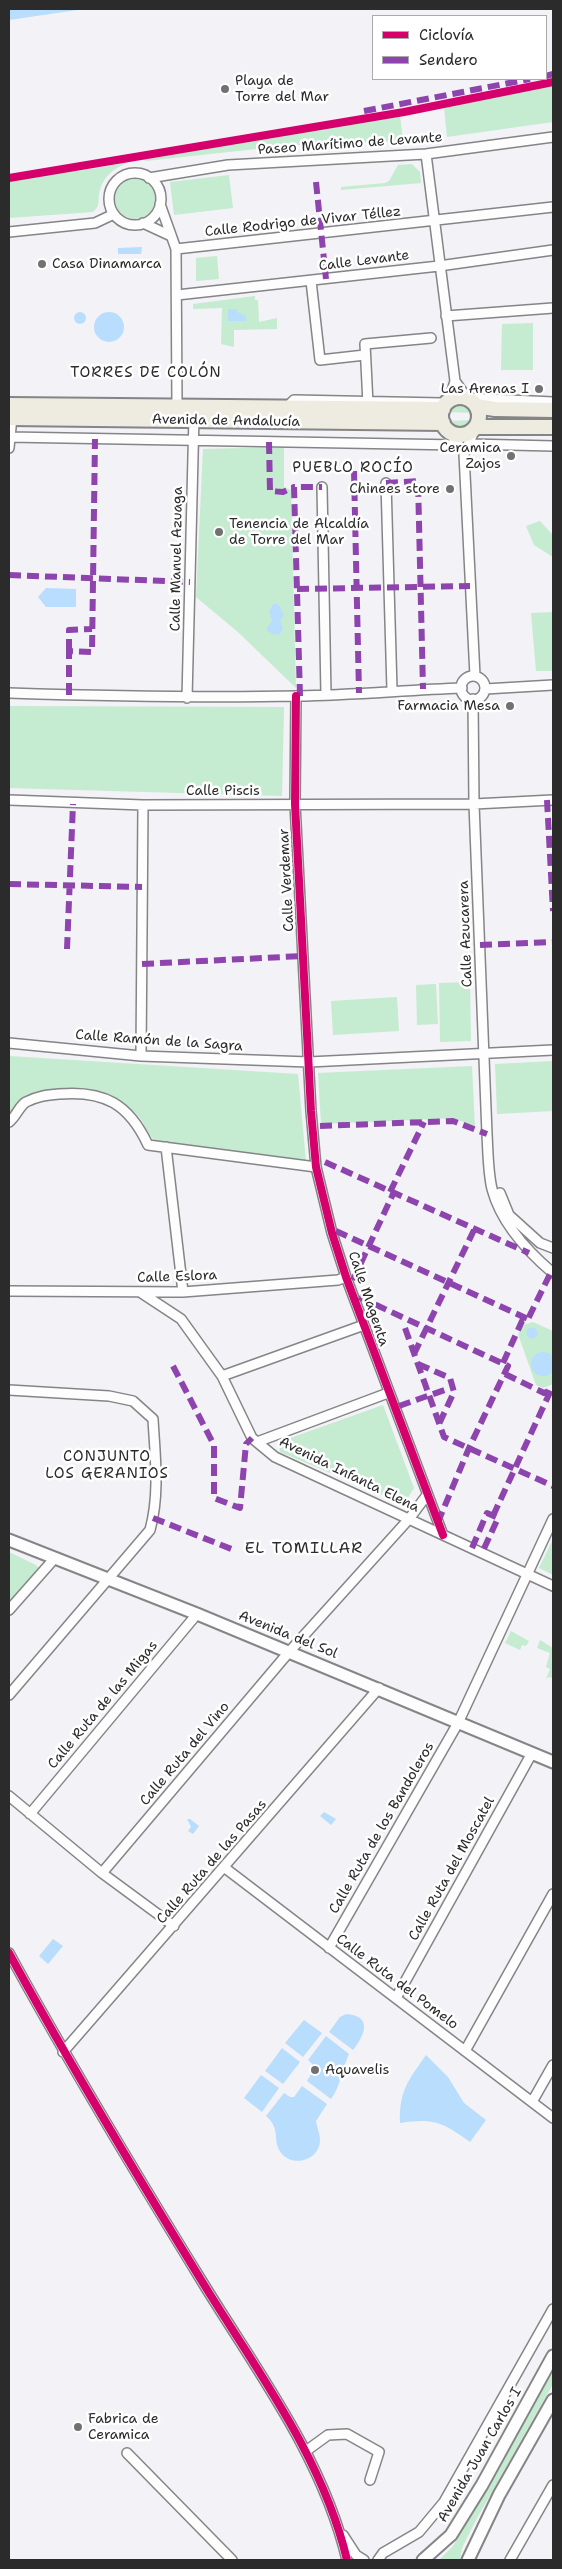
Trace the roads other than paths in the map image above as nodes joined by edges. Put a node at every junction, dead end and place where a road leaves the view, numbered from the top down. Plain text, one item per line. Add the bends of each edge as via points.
1 (553, 137) edge
2 (426, 154) junction
3 (150, 178) junction
4 (160, 204) junction
5 (553, 207) edge
6 (114, 214) junction
7 (434, 222) junction
8 (143, 224) junction
9 (9, 232) edge
10 (172, 236) junction
11 (176, 249) junction
12 (553, 250) edge
13 (439, 266) junction
14 (311, 281) junction
15 (177, 295) junction
16 (553, 308) edge
17 (446, 316) junction
18 (431, 338) dead end
19 (365, 355) junction
20 (455, 381) junction
21 (472, 402) junction
22 (553, 402) edge
23 (368, 404) junction
24 (446, 405) junction
25 (178, 406) junction
26 (194, 406) junction
27 (553, 410) edge
28 (10, 413) edge
29 (194, 420) junction
30 (476, 427) junction
31 (553, 427) edge
32 (446, 428) junction
33 (9, 437) edge
34 (194, 441) junction
35 (469, 444) junction
36 (458, 445) junction
37 (553, 446) edge
38 (9, 448) edge
39 (464, 454) junction
40 (386, 483) dead end
41 (322, 486) dead end
42 (475, 676) junction
43 (553, 685) edge
44 (462, 688) junction
45 (485, 689) junction
46 (392, 690) junction
47 (9, 694) edge
48 (326, 695) junction
49 (296, 696) junction
50 (187, 698) junction
51 (473, 699) junction
52 (9, 800) edge
53 (553, 800) edge
54 (296, 804) junction
55 (474, 804) junction
56 (143, 805) junction
57 (9, 1043) edge
58 (553, 1050) edge
59 (484, 1054) junction
60 (141, 1056) junction
61 (309, 1062) junction
62 (9, 1122) edge
63 (166, 1147) junction
64 (316, 1167) junction
65 (489, 1168) junction
66 (553, 1248) edge
67 (553, 1273) edge
68 (346, 1277) junction
69 (9, 1291) edge
70 (140, 1292) junction
71 (184, 1292) junction
72 (364, 1325) junction
73 (222, 1376) junction
74 (9, 1390) edge
75 (388, 1393) junction
76 (257, 1442) junction
77 (427, 1495) junction
78 (409, 1519) junction
79 (553, 1519) edge
80 (443, 1535) junction
81 (9, 1540) edge
82 (54, 1559) junction
83 (528, 1574) junction
84 (110, 1579) junction
85 (553, 1586) edge
86 (9, 1610) edge
87 (197, 1614) junction
88 (289, 1652) junction
89 (379, 1688) junction
90 (9, 1695) edge
91 (458, 1723) junction
92 (532, 1753) junction
93 (553, 1762) edge
94 (9, 1796) edge
95 (30, 1814) junction
96 (225, 1868) junction
97 (102, 1873) junction
98 (553, 1894) edge
99 (174, 1926) junction
100 (330, 1948) junction
101 (9, 1953) edge
102 (396, 1998) junction
103 (465, 2051) junction
104 (63, 2052) junction
105 (553, 2065) edge
106 (532, 2102) junction
107 (553, 2118) edge
108 (553, 2309) edge
109 (553, 2356) edge
110 (553, 2400) edge
111 (306, 2451) junction
112 (127, 2453) dead end
113 (370, 2480) dead end
114 (553, 2485) edge
115 (340, 2530) junction
116 (232, 2560) edge
117 (347, 2560) edge
118 (364, 2560) edge
119 (378, 2560) edge
120 (423, 2560) edge
121 (468, 2560) edge
122 (510, 2560) edge

1 - 2 street, Paseo Marítimo de Levante
2 - 3 street, Paseo Marítimo de Levante via 228,165
2 - 7 street
3 - 4 street via 159,189
3 - 6 street via 128,174 114,183 108,198
4 - 8 street via 154,216
4 - 10 street
5 - 7 street, Calle Rodrigo de Vivar Téllez
6 - 8 street via 127,224
6 - 9 street via 94,224
7 - 11 street, Calle Rodrigo de Vivar Téllez
7 - 13 street
8 - 10 street
10 - 11 street
11 - 15 street
12 - 13 street, Calle Levante
13 - 14 street, Calle Levante
13 - 17 street
14 - 15 street, Calle Levante
14 - 19 street via 320,360
15 - 25 street
16 - 17 street
17 - 20 street
18 - 19 street via 365,344
19 - 23 street
20 - 21 street
20 - 24 street
21 - 22 street
21 - 24 main road via 458,398
21 - 27 main road via 494,409
21 - 30 main road via 479,419
23 - 24 main road, Avenida de Andalucía
23 - 26 main road, Avenida de Andalucía
24 - 32 main road
25 - 26 main road, Avenida de Andalucía
25 - 28 main road, Avenida de Andalucía
26 - 29 street, Calle Manuel Azuaga
28 - 29 main road, Avenida de Andalucía
28 - 33 street
29 - 32 main road, Avenida de Andalucía
29 - 34 street, Calle Manuel Azuaga
30 - 31 main road
30 - 32 main road via 472,432 461,435
30 - 35 street
32 - 36 street
33 - 34 street
33 - 38 street
34 - 36 street
34 - 50 street, Calle Manuel Azuaga
35 - 37 street
35 - 39 street
36 - 39 street
39 - 42 street
40 - 46 street
41 - 48 street
42 - 44 street via 465,679
42 - 45 street via 482,679
43 - 45 street
44 - 46 street
44 - 51 street via 464,695
45 - 51 street via 480,698
46 - 48 street
47 - 50 street
48 - 49 street
49 - 50 street
49 - 54 street, Calle Verdemar
51 - 55 street, Calle Azucarera
52 - 56 street, Calle Piscis
53 - 55 street, Calle Piscis
54 - 55 street, Calle Piscis
54 - 56 street, Calle Piscis
54 - 61 street, Calle Verdemar
55 - 59 street, Calle Azucarera
56 - 60 street
57 - 60 street, Calle Ramón de la Sagra
58 - 59 street, Calle Ramón de la Sagra
59 - 61 street, Calle Ramón de la Sagra
59 - 65 street, Calle Azucarera
60 - 61 street, Calle Ramón de la Sagra
61 - 64 street, Calle Magenta
62 - 63 street via 24,1104 40,1095 77,1092 96,1096 122,1108 138,1123 148,1144
63 - 64 street
63 - 71 street
64 - 68 street, Calle Magenta
65 - 66 street, Calle Azucarera via 509,1215 540,1243
65 - 67 street, Calle Azucarera via 492,1189 502,1214 529,1253
68 - 71 street, Calle Eslora
68 - 72 street, Calle Magenta
69 - 70 street, Calle Eslora
70 - 71 street, Calle Eslora
70 - 73 street, Avenida Infanta Elena via 181,1319
72 - 73 street
72 - 75 street, Calle Magenta
73 - 76 street, Avenida Infanta Elena via 252,1438
74 - 84 street via 125,1399 133,1401 153,1419 156,1478 150,1530
75 - 76 street
75 - 77 street, Calle Magenta
76 - 78 street, Avenida Infanta Elena via 275,1457
77 - 78 street, Calle Ruta del Vino
77 - 80 street, Calle Magenta
78 - 80 street, Avenida Infanta Elena
78 - 88 street, Calle Ruta del Vino
79 - 83 street, Calle Ruta de los Bandoleros
80 - 83 street, Avenida Infanta Elena
81 - 82 street, Avenida del Sol
82 - 84 street, Avenida del Sol
82 - 86 street
83 - 85 street, Avenida Infanta Elena
83 - 91 street, Calle Ruta de los Bandoleros
84 - 87 street, Avenida del Sol
84 - 90 street
87 - 88 street, Avenida del Sol
87 - 95 street, Calle Ruta de las Migas
88 - 89 street, Avenida del Sol
88 - 97 street, Calle Ruta del Vino
89 - 91 street, Avenida del Sol
89 - 96 street, Calle Ruta de las Pasas
91 - 92 street, Avenida del Sol
91 - 100 street, Calle Ruta de los Bandoleros
92 - 93 street, Avenida del Sol
92 - 102 street, Calle Ruta del Moscatel
94 - 95 street
95 - 97 street
96 - 99 street, Calle Ruta de las Pasas
96 - 100 street, Calle Ruta del Pomelo
97 - 99 street
98 - 103 street
99 - 104 street, Calle Ruta de las Pasas
100 - 102 street, Calle Ruta del Pomelo
101 - 104 street
102 - 103 street, Calle Ruta del Pomelo
103 - 106 street, Calle Ruta del Pomelo
104 - 111 street
105 - 106 street
106 - 107 street, Calle Ruta del Pomelo
108 - 119 street via 444,2502 419,2532 383,2553
109 - 120 street, Avenida Juan Carlos I via 451,2535
110 - 121 street via 499,2495
111 - 113 street via 328,2435 347,2434 379,2452
111 - 115 street
112 - 116 street
114 - 122 street
115 - 117 street
115 - 118 street via 356,2555

